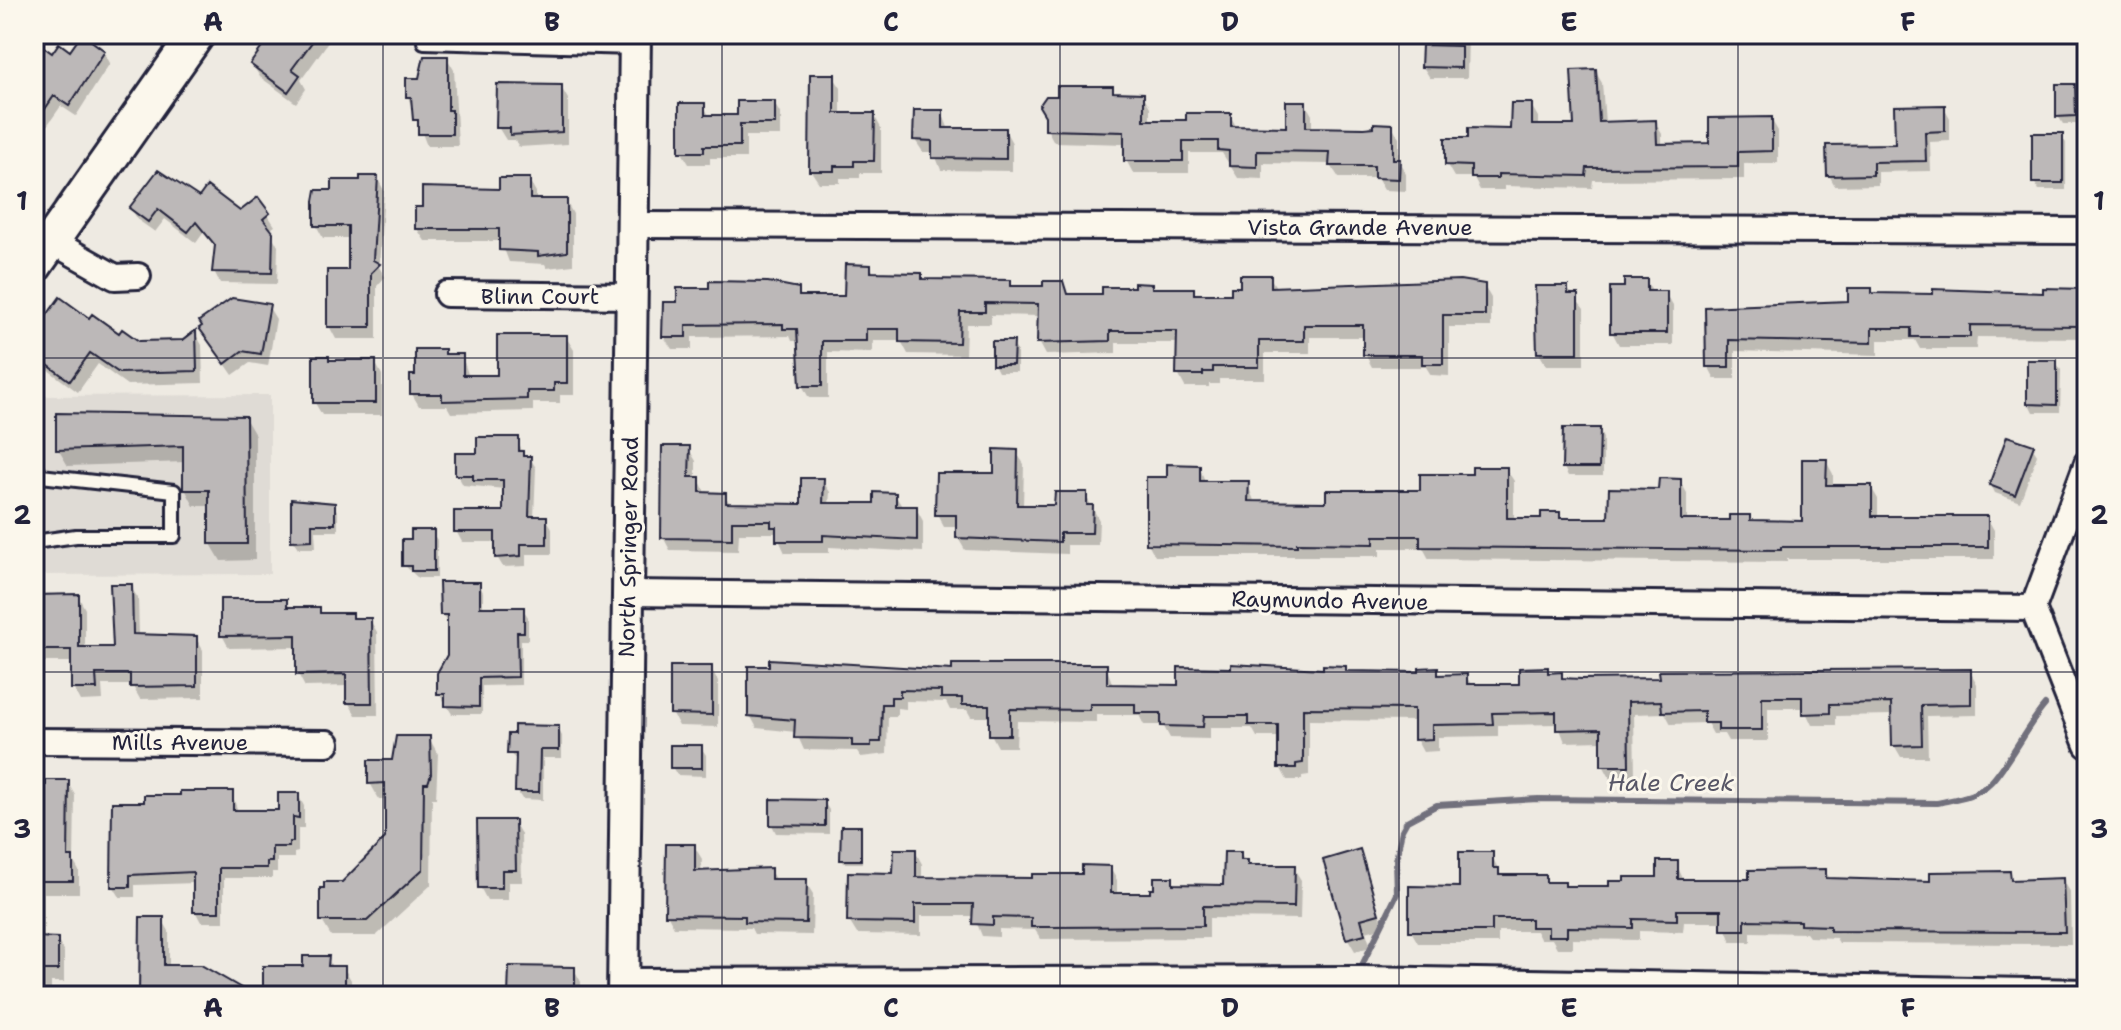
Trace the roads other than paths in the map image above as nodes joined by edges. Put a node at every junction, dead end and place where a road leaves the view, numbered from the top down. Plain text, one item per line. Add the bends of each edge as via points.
1 (197, 34) edge
2 (635, 41) edge
3 (424, 42) dead end
4 (633, 225) junction
5 (2087, 231) edge
6 (44, 254) edge
7 (138, 276) dead end
8 (447, 294) dead end
9 (633, 296) junction
10 (34, 462) edge
11 (2087, 463) edge
12 (34, 542) edge
13 (627, 593) junction
14 (2033, 608) junction
15 (34, 741) edge
16 (327, 743) dead end
17 (2087, 745) edge
18 (623, 988) edge
19 (2087, 992) edge

1 - 6 main road
2 - 3 lane
2 - 4 street, North Springer Road
4 - 5 street, Vista Grande Avenue
4 - 9 street, North Springer Road
6 - 7 street via 115,277
8 - 9 street, Blinn Court
9 - 13 street, North Springer Road
10 - 12 lane via 41,476 174,491 174,536 76,536
11 - 14 street
13 - 14 street, Raymundo Avenue
13 - 18 street, North Springer Road
14 - 17 street
15 - 16 street, Mills Avenue
18 - 19 street via 1361,979

